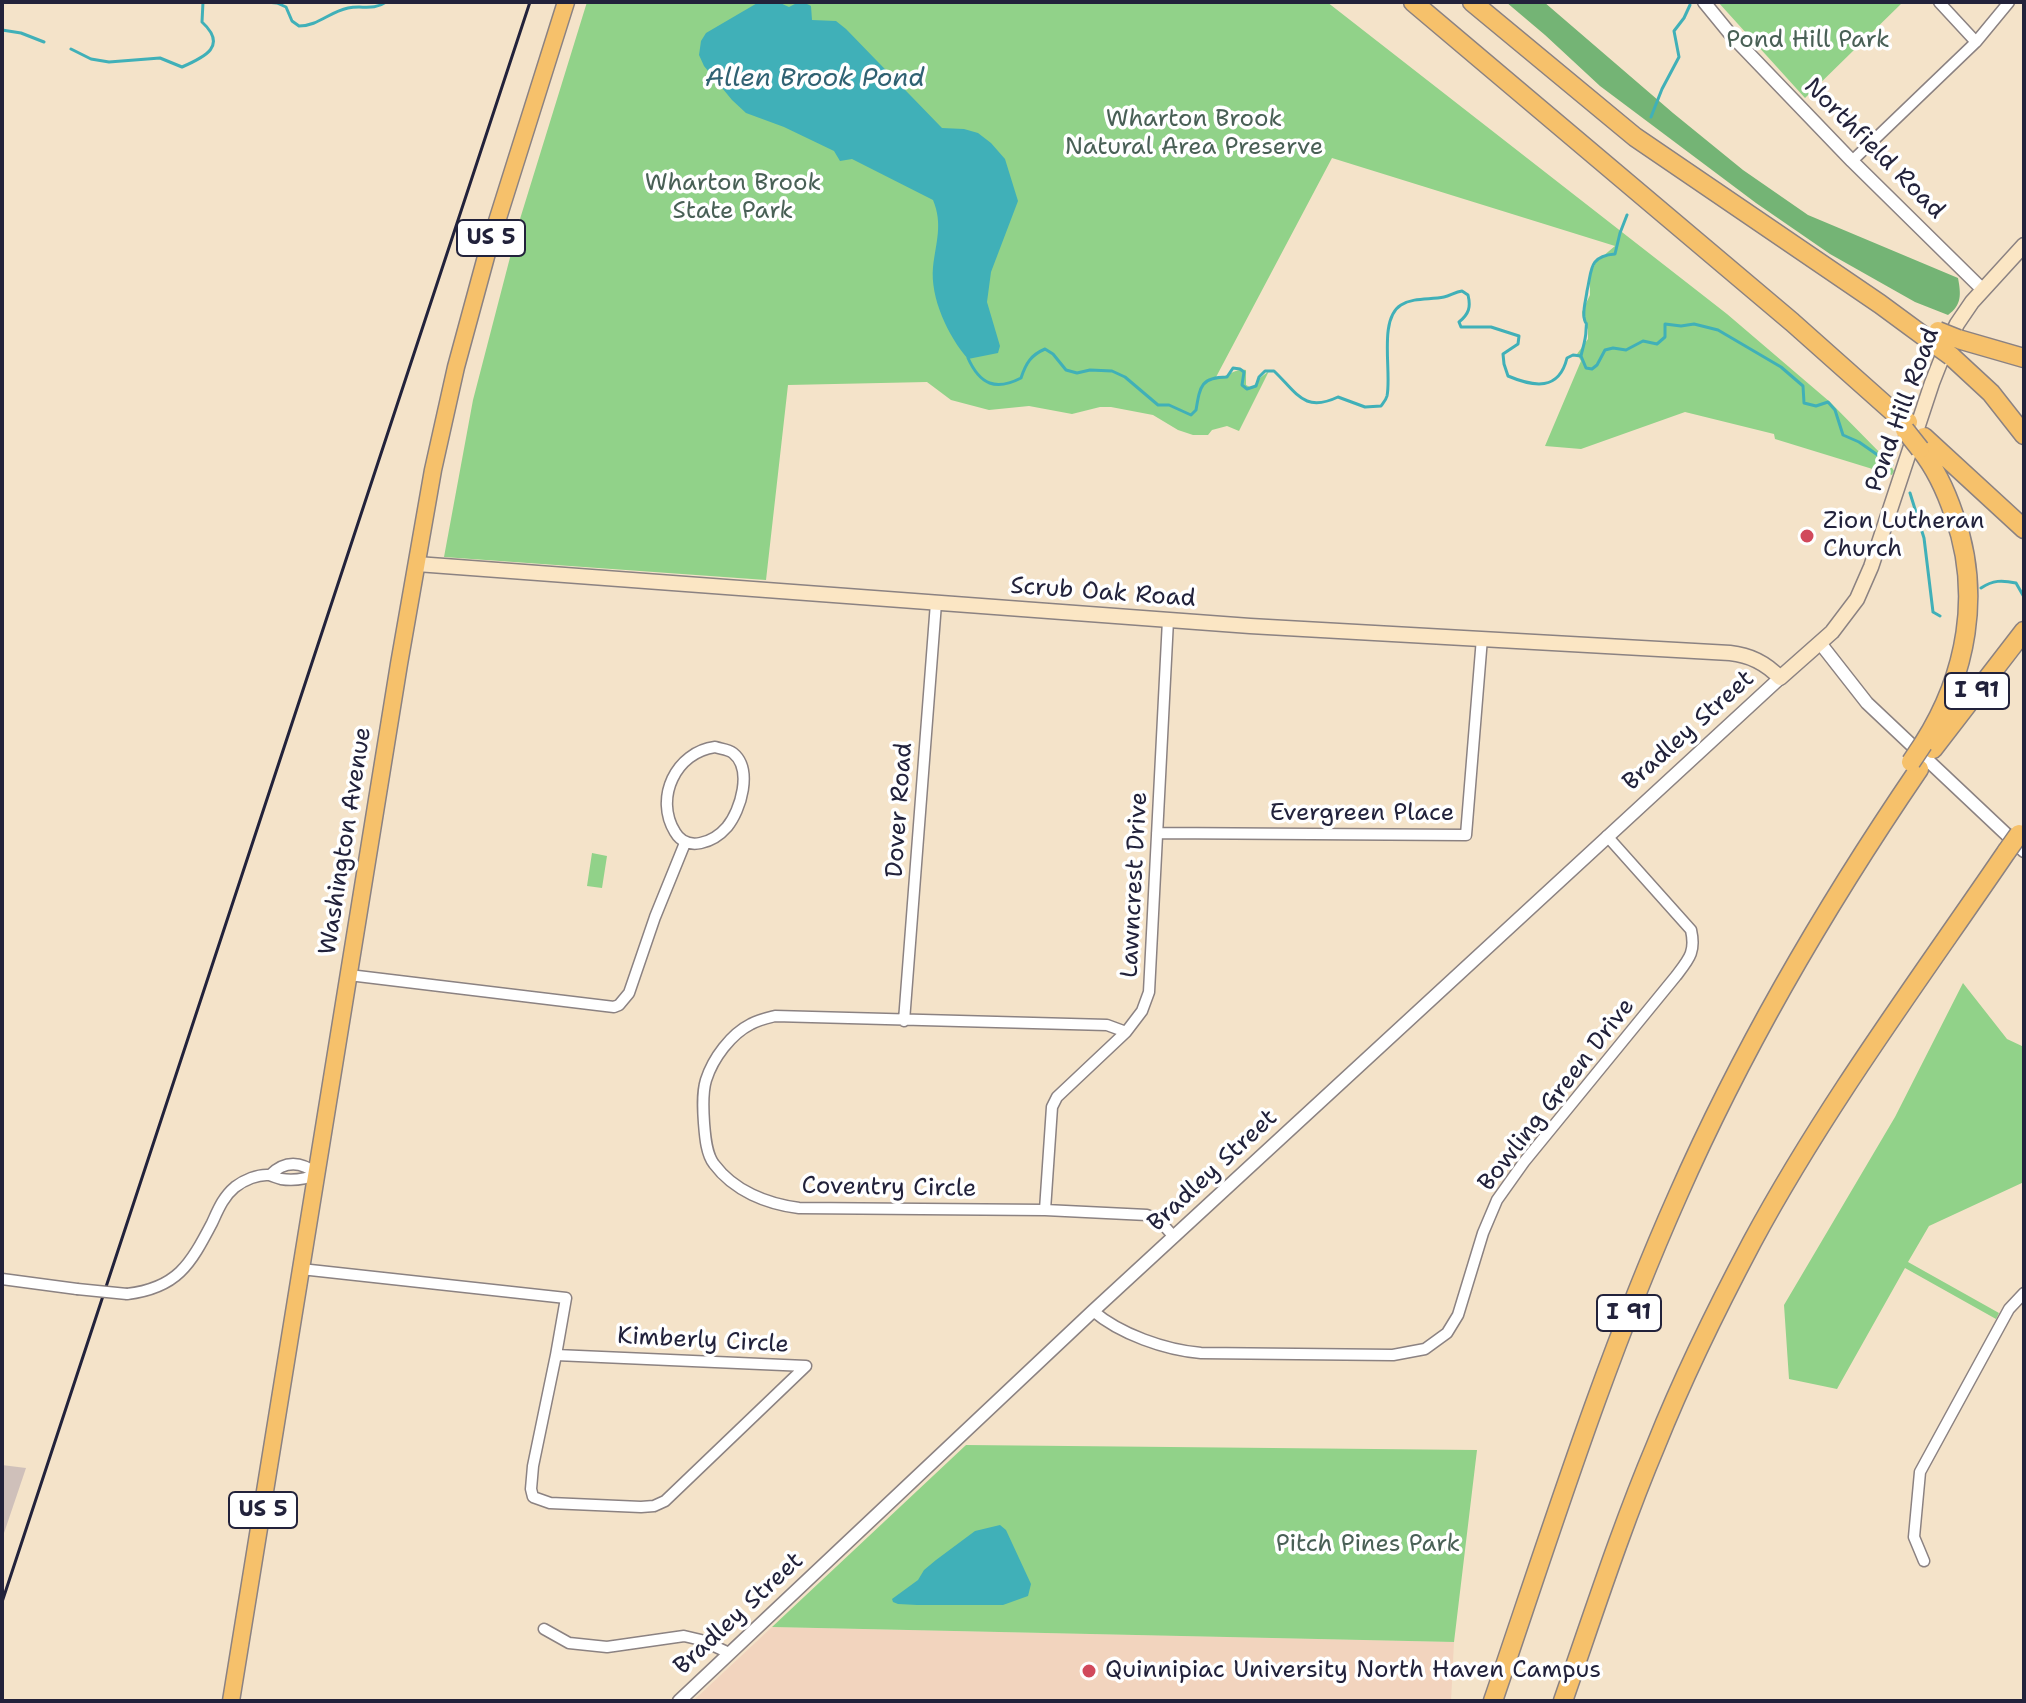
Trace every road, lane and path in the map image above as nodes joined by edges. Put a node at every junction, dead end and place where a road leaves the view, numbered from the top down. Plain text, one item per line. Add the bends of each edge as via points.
1 (566, 2) edge
2 (1413, 2) edge
3 (1472, 2) edge
4 (1704, 2) edge
5 (1939, 2) edge
6 (2009, 2) edge
7 (1976, 42) junction
8 (1852, 161) junction
9 (2024, 245) edge
10 (1982, 289) junction
11 (1955, 348) junction
12 (2024, 358) edge
13 (2024, 435) edge
14 (1922, 443) junction
15 (2024, 529) edge
16 (417, 564) junction
17 (936, 603) junction
18 (1168, 620) junction
19 (2024, 631) edge
20 (1482, 638) junction
21 (1820, 643) junction
22 (1780, 678) junction
23 (1927, 748) junction
24 (1157, 833) junction
25 (2020, 835) edge
26 (1607, 836) junction
27 (685, 843) junction
28 (349, 975) junction
29 (904, 1021) junction
30 (1126, 1032) junction
31 (317, 1174) junction
32 (270, 1175) junction
33 (1045, 1210) junction
34 (1174, 1237) junction
35 (301, 1269) junction
36 (2, 1279) edge
37 (2024, 1293) edge
38 (1093, 1311) junction
39 (556, 1355) junction
40 (1924, 1561) dead end
41 (544, 1629) dead end
42 (729, 1653) junction
43 (231, 1701) edge
44 (679, 1701) edge
45 (1493, 1701) edge
46 (1563, 1701) edge

1 - 16 main road, Washington Avenue / US 5 via 470,313
2 - 14 highway, bridge via 1792,322
3 - 11 highway, bridge via 1635,137 1880,304
4 - 8 street, Northfield Road
5 - 7 street
6 - 7 street
7 - 8 street
8 - 10 street, Northfield Road
9 - 10 main road, Pond Hill Road
10 - 21 main road, Pond Hill Road via 1940,361 1867,578 1845,617
11 - 12 highway
11 - 13 highway
14 - 15 highway
14 - 23 highway via 1957,523 1969,590 1958,669
16 - 17 main road, Scrub Oak Road
16 - 28 main road, Washington Avenue / US 5
17 - 18 main road, Scrub Oak Road
17 - 29 street, Dover Road
18 - 20 main road, Scrub Oak Road
18 - 24 street, Lawncrest Drive
19 - 23 highway, I 91
20 - 22 main road, Scrub Oak Road via 1739,654 1761,662
20 - 24 street, Evergreen Place via 1466,835
21 - 22 main road, Pond Hill Road
21 - 25 street via 1867,703
22 - 26 street, Bradley Street
23 - 45 highway, I 91 via 1781,988 1684,1180 1612,1357
24 - 30 street, Lawncrest Drive via 1149,992
25 - 46 highway via 1819,1128 1737,1271 1655,1446
26 - 34 street, Bradley Street
26 - 38 street, Bowling Green Drive via 1691,930 1693,951 1497,1200 1447,1333 1425,1349 1393,1355 1201,1353 1148,1340
27 - 27 street via 702,844 732,820 743,777 738,760 727,750 697,752 676,772 668,814
27 - 28 street via 629,993 614,1007
28 - 31 main road, Washington Avenue / US 5
29 - 30 street, Coventry Circle via 1107,1025
29 - 33 street, Coventry Circle via 775,1016 730,1039 705,1081 705,1135 712,1162 732,1182 775,1205
30 - 33 street, Lawncrest Drive via 1052,1107
31 - 32 street via 302,1179
31 - 32 street via 297,1163
31 - 35 main road, Washington Avenue / US 5
32 - 36 street, bridge via 231,1190 187,1266 159,1287 127,1294
33 - 34 street, Coventry Circle via 1147,1215
34 - 38 street, Bradley Street
35 - 39 street, Kimberly Circle via 566,1298
35 - 43 main road, Washington Avenue / US 5
37 - 40 street via 2009,1309 1920,1472 1914,1537
38 - 42 street, Bradley Street
39 - 39 street, Kimberly Circle via 634,1358 806,1366 665,1501 641,1507 580,1505 541,1501 531,1489
41 - 42 street via 569,1643 607,1647 684,1636
42 - 44 street, Bradley Street

